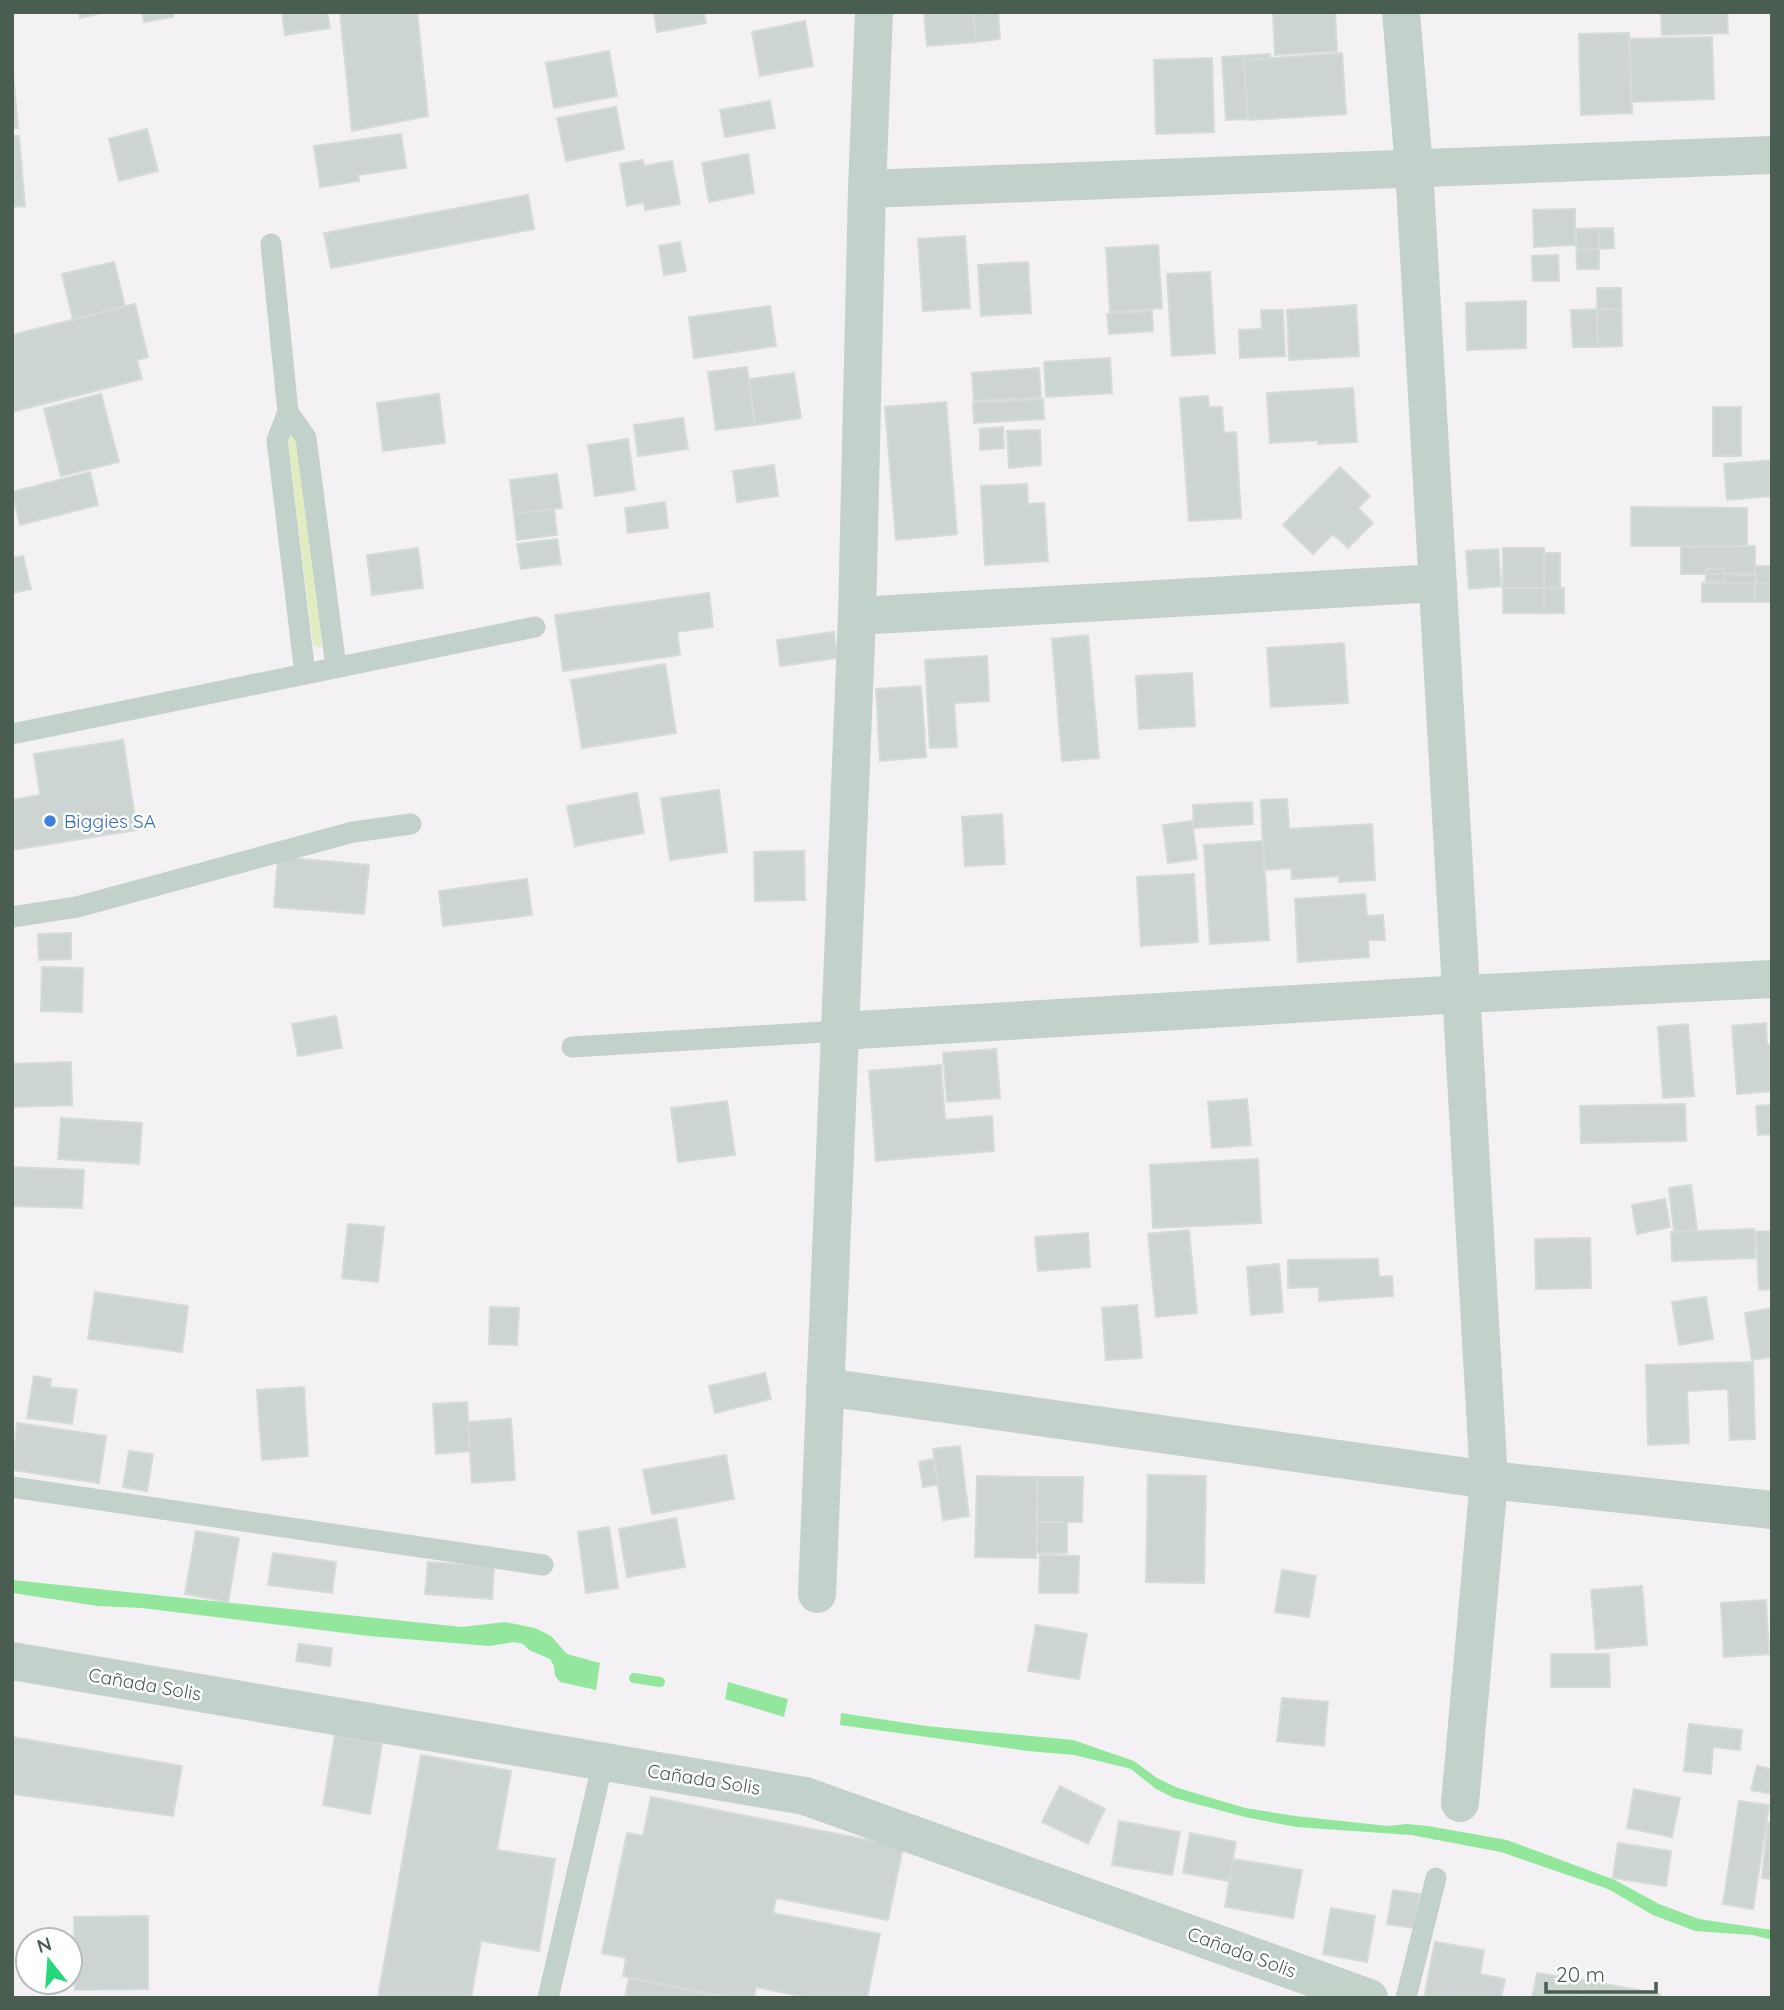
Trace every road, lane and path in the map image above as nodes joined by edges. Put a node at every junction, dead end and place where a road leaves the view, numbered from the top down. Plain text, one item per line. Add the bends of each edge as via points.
1 (874, 12) edge
2 (1401, 12) edge
3 (1772, 155) edge
4 (1414, 168) junction
5 (867, 189) junction
6 (271, 244) dead end
7 (288, 412) junction
8 (1438, 583) junction
9 (857, 616) junction
10 (535, 627) dead end
11 (336, 667) junction
12 (305, 674) junction
13 (12, 734) edge
14 (411, 824) dead end
15 (12, 917) edge
16 (1772, 979) edge
17 (1463, 994) junction
18 (840, 1031) junction
19 (572, 1047) dead end
20 (825, 1387) junction
21 (1489, 1480) junction
22 (12, 1487) edge
23 (1772, 1510) edge
24 (543, 1565) dead end
25 (817, 1594) dead end
26 (12, 1661) edge
27 (603, 1762) junction
28 (1460, 1802) dead end
29 (1436, 1878) dead end
30 (548, 1998) edge
31 (1367, 1998) edge
32 (1406, 1998) edge

1 - 5 street
2 - 4 street
3 - 4 street
4 - 5 street
4 - 8 street
5 - 9 street
6 - 7 lane
7 - 11 lane via 306,438
7 - 12 lane via 277,440
8 - 9 street
8 - 17 street
9 - 18 street
10 - 11 lane
11 - 12 lane
12 - 13 lane
14 - 15 lane via 353,832 77,907
16 - 17 street
17 - 18 street
17 - 21 street
18 - 19 lane
18 - 20 street
20 - 21 street
20 - 25 street
21 - 23 street
21 - 28 street
22 - 24 lane
26 - 27 street, Cañada Solis
27 - 30 lane
27 - 31 street, Cañada Solis via 805,1796
29 - 32 lane

